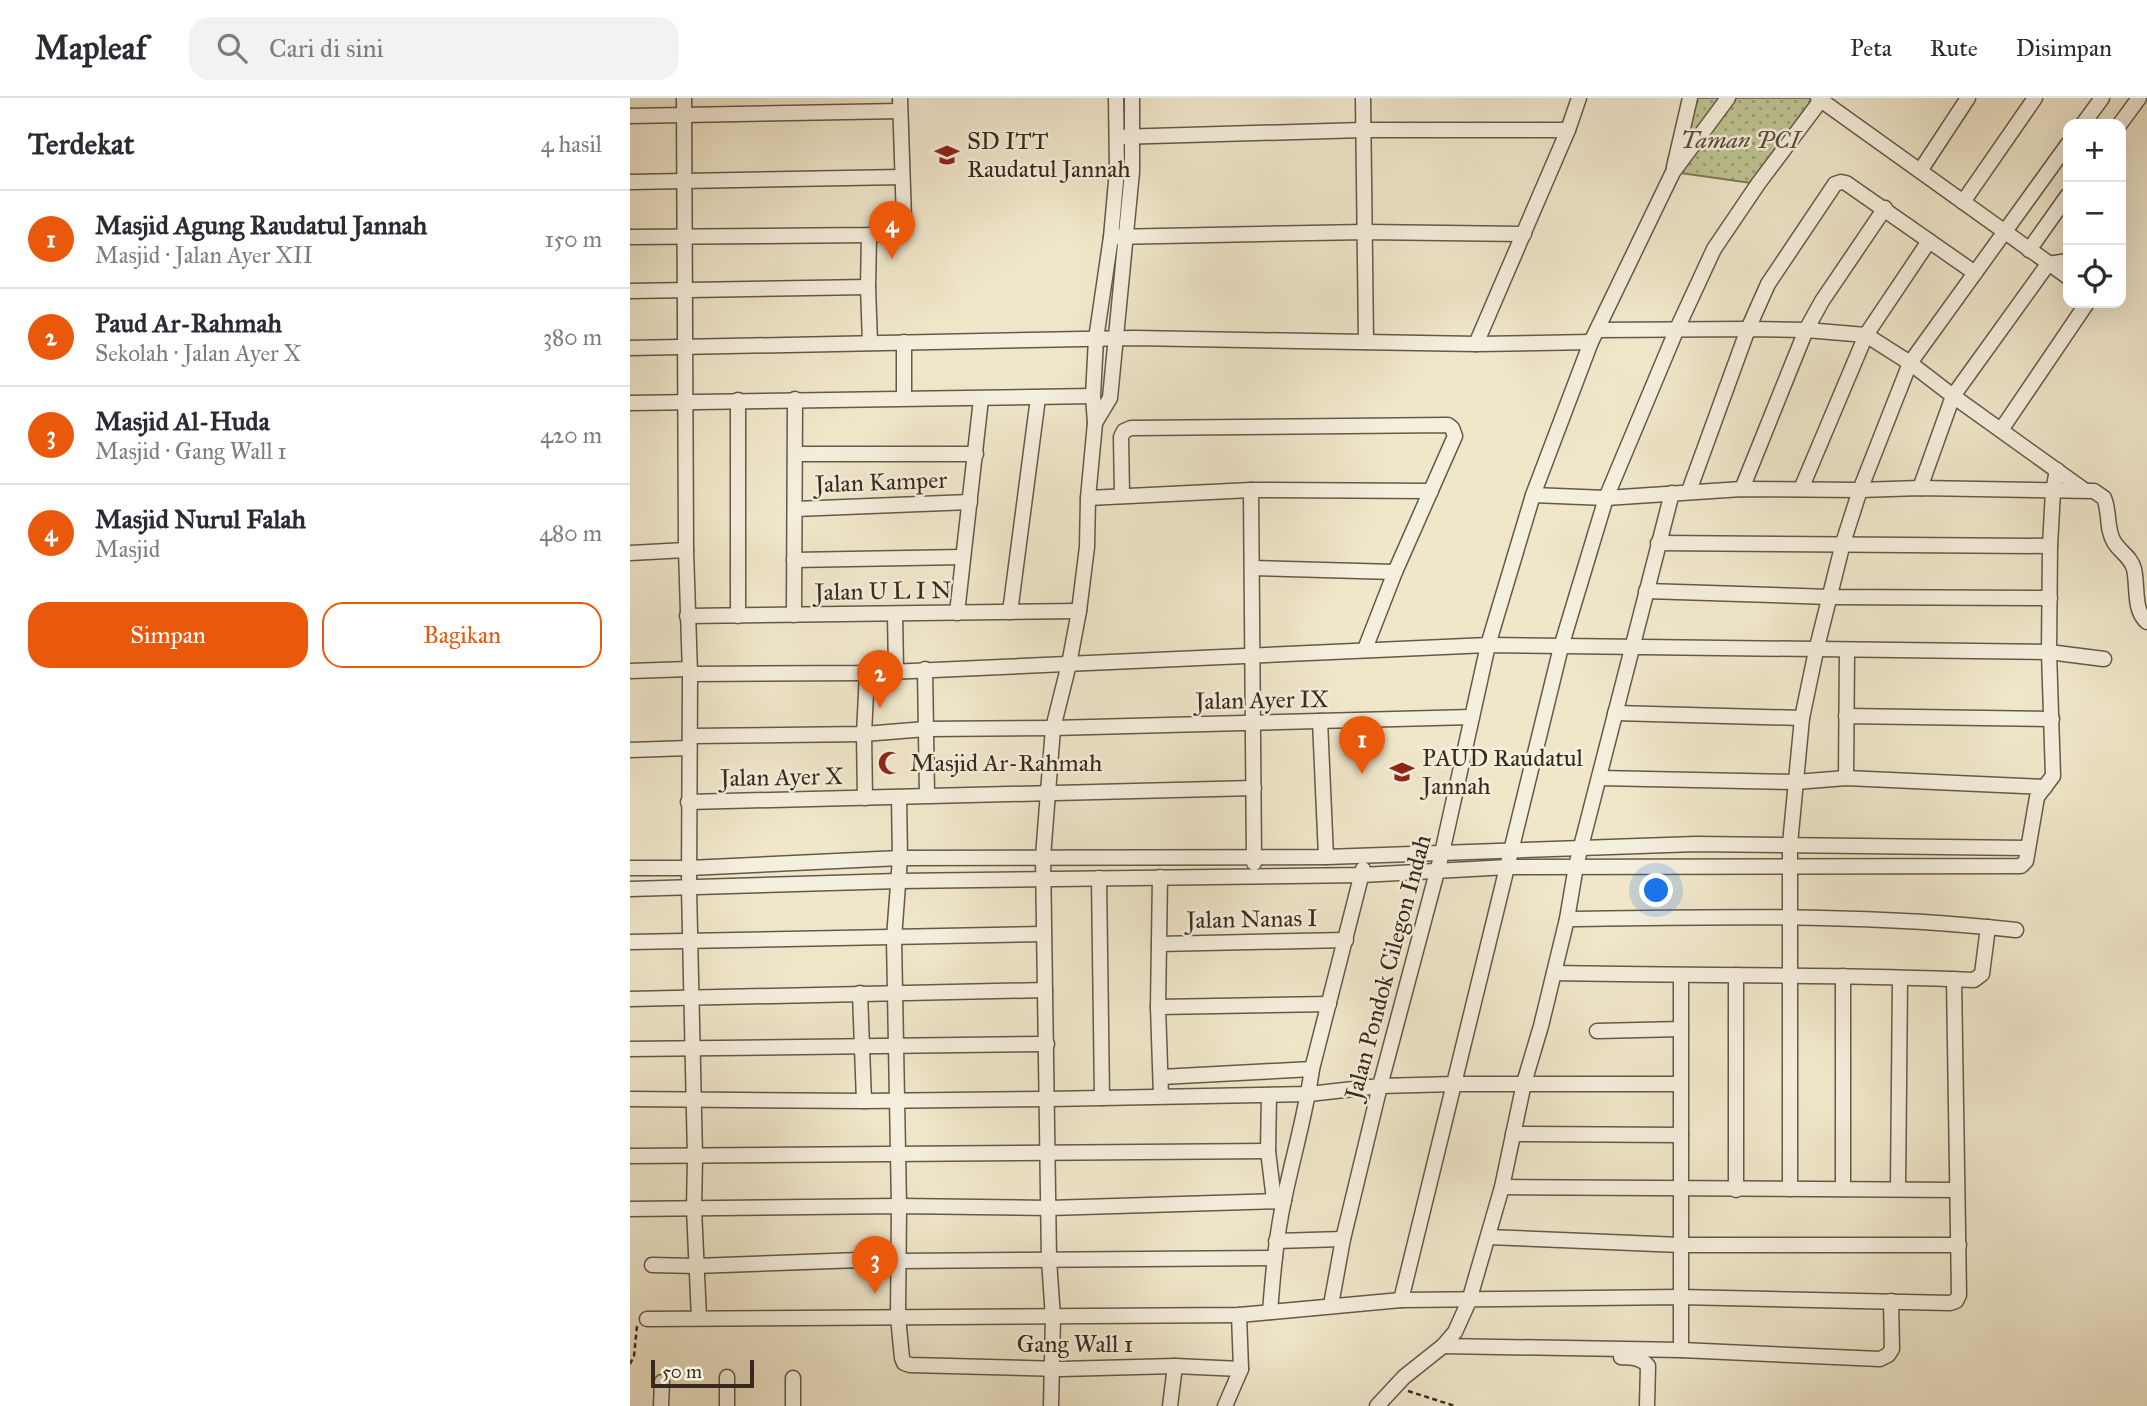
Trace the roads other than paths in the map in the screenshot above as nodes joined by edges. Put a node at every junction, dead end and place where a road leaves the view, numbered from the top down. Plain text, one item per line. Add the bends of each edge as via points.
1 (684, 98) edge
2 (1116, 98) edge
3 (1132, 98) edge
4 (1363, 98) edge
5 (1579, 98) edge
6 (1690, 98) edge
7 (1728, 98) edge
8 (1968, 98) edge
9 (2035, 98) edge
10 (2102, 98) edge
11 (2138, 98) edge
12 (1820, 99) edge
13 (900, 105) edge
14 (630, 116) edge
15 (684, 116) junction
16 (1685, 118) junction
17 (2087, 119) edge
18 (2123, 119) edge
19 (1708, 128) junction
20 (1363, 130) junction
21 (1567, 130) junction
22 (1125, 137) junction
23 (2063, 151) edge
24 (1920, 171) junction
25 (1673, 172) junction
26 (902, 177) junction
27 (684, 181) junction
28 (630, 182) edge
29 (1963, 202) junction
30 (2063, 202) edge
31 (1885, 208) junction
32 (1365, 232) junction
33 (2004, 232) junction
34 (1524, 234) junction
35 (869, 235) junction
36 (1127, 236) junction
37 (630, 237) edge
38 (683, 237) junction
39 (1111, 237) junction
40 (1929, 241) junction
41 (2029, 250) junction
42 (2063, 262) edge
43 (2048, 264) junction
44 (1975, 273) junction
45 (2063, 274) edge
46 (867, 287) junction
47 (683, 290) junction
48 (630, 291) edge
49 (2084, 308) edge
50 (1748, 329) junction
51 (1806, 330) junction
52 (1675, 331) junction
53 (1866, 335) junction
54 (1594, 336) junction
55 (1114, 338) junction
56 (1096, 339) junction
57 (904, 342) junction
58 (1366, 342) junction
59 (870, 343) junction
60 (1476, 344) junction
61 (683, 345) junction
62 (630, 348) edge
63 (1910, 363) junction
64 (1093, 396) junction
65 (1953, 396) junction
66 (904, 398) junction
67 (1038, 398) junction
68 (795, 399) junction
69 (981, 399) junction
70 (738, 400) junction
71 (685, 401) junction
72 (630, 403) edge
73 (1096, 423) junction
74 (2001, 430) junction
75 (796, 454) junction
76 (976, 454) junction
77 (2057, 470) junction
78 (1920, 488) junction
79 (1742, 489) junction
80 (1801, 489) junction
81 (2084, 489) junction
82 (1251, 490) junction
83 (1860, 490) junction
84 (1431, 491) junction
85 (1689, 491) junction
86 (2053, 491) junction
87 (1672, 493) junction
88 (1533, 495) junction
89 (1122, 496) junction
90 (1088, 498) junction
91 (1606, 498) junction
92 (970, 502) junction
93 (794, 509) junction
94 (1658, 543) junction
95 (1843, 543) junction
96 (2050, 546) junction
97 (685, 550) junction
98 (630, 553) edge
99 (963, 557) junction
100 (794, 560) junction
101 (1252, 568) junction
102 (1395, 572) junction
103 (1646, 591) junction
104 (1830, 597) junction
105 (2050, 598) junction
106 (1079, 611) junction
107 (1010, 612) junction
108 (957, 613) junction
109 (895, 614) junction
110 (794, 615) junction
111 (687, 616) junction
112 (738, 616) junction
113 (2147, 622) edge
114 (1488, 645) junction
115 (1561, 647) junction
116 (1631, 648) junction
117 (1365, 649) junction
118 (1816, 651) junction
119 (1846, 651) junction
120 (2049, 652) junction
121 (1253, 655) junction
122 (2104, 659) dead end
123 (1069, 664) junction
124 (925, 669) junction
125 (896, 670) junction
126 (630, 671) edge
127 (690, 672) junction
128 (867, 673) junction
129 (1615, 713) junction
130 (1846, 716) junction
131 (1472, 718) junction
132 (1802, 718) junction
133 (2052, 719) junction
134 (1320, 721) junction
135 (1253, 723) junction
136 (1053, 728) junction
137 (926, 729) junction
138 (863, 734) junction
139 (689, 742) junction
140 (630, 750) edge
141 (1599, 778) junction
142 (1846, 778) junction
143 (1796, 782) junction
144 (2045, 787) junction
145 (1254, 788) junction
146 (1047, 793) junction
147 (927, 795) junction
148 (900, 797) junction
149 (865, 798) junction
150 (688, 802) junction
151 (1790, 844) junction
152 (1583, 847) junction
153 (1513, 849) junction
154 (1442, 853) junction
155 (2027, 855) junction
156 (1254, 856) junction
157 (1363, 856) junction
158 (1043, 857) junction
159 (1326, 857) junction
160 (900, 858) junction
161 (1576, 866) junction
162 (1788, 866) junction
163 (689, 867) junction
164 (1508, 867) junction
165 (634, 869) edge
166 (1437, 870) junction
167 (1362, 875) junction
168 (1255, 876) junction
169 (1160, 877) junction
170 (1043, 878) junction
171 (1099, 878) junction
172 (898, 881) junction
173 (688, 888) junction
174 (635, 889) edge
175 (1790, 916) junction
176 (1567, 919) junction
177 (1988, 927) junction
178 (2016, 930) dead end
179 (1044, 934) junction
180 (894, 938) junction
181 (1346, 940) junction
182 (690, 942) junction
183 (630, 943) edge
184 (1159, 944) junction
185 (1554, 973) junction
186 (1790, 974) junction
187 (1736, 975) junction
188 (1681, 976) junction
189 (1843, 976) junction
190 (1900, 979) junction
191 (1954, 979) junction
192 (1045, 990) junction
193 (896, 991) junction
194 (860, 993) junction
195 (690, 997) junction
196 (630, 999) edge
197 (1329, 1004) junction
198 (1158, 1007) junction
199 (1681, 1029) junction
200 (1597, 1031) dead end
201 (1046, 1044) junction
202 (862, 1046) junction
203 (897, 1047) junction
204 (691, 1048) junction
205 (630, 1049) edge
206 (1312, 1069) junction
207 (1161, 1077) junction
208 (1524, 1083) junction
209 (1455, 1084) junction
210 (1680, 1084) junction
211 (1380, 1086) junction
212 (1309, 1094) junction
213 (1269, 1095) junction
214 (1161, 1096) junction
215 (1102, 1098) junction
216 (630, 1099) edge
217 (1048, 1099) junction
218 (897, 1100) junction
219 (693, 1101) junction
220 (864, 1101) junction
221 (1513, 1134) junction
222 (1681, 1135) junction
223 (1268, 1151) junction
224 (1048, 1152) junction
225 (898, 1153) junction
226 (630, 1156) edge
227 (695, 1157) junction
228 (1502, 1187) junction
229 (1680, 1189) junction
230 (1736, 1189) junction
231 (1790, 1189) junction
232 (1843, 1189) junction
233 (1898, 1189) junction
234 (1957, 1190) junction
235 (1279, 1200) junction
236 (899, 1206) junction
237 (1049, 1208) junction
238 (630, 1209) edge
239 (694, 1209) junction
240 (1488, 1237) junction
241 (1343, 1239) junction
242 (1276, 1241) junction
243 (1681, 1245) junction
244 (1959, 1245) junction
245 (1275, 1258) junction
246 (1049, 1260) junction
247 (860, 1261) dead end
248 (899, 1261) junction
249 (652, 1265) dead end
250 (696, 1266) junction
251 (1680, 1297) junction
252 (1401, 1300) junction
253 (1469, 1301) junction
254 (1891, 1301) junction
255 (1331, 1305) junction
256 (1270, 1312) junction
257 (1238, 1315) junction
258 (898, 1317) junction
259 (699, 1318) junction
260 (1052, 1318) junction
261 (647, 1320) road end
262 (1443, 1346) junction
263 (1582, 1349) junction
264 (1681, 1350) junction
265 (1175, 1366) junction
266 (1053, 1369) junction
267 (1241, 1369) junction
268 (727, 1377) dead end
269 (793, 1378) dead end
270 (662, 1382) dead end
271 (661, 1406) edge
272 (727, 1406) edge
273 (793, 1406) edge
274 (1051, 1406) edge
275 (1170, 1406) edge
276 (1225, 1406) edge
277 (1377, 1406) edge
278 (1647, 1406) edge

1 - 15 street
2 - 22 street
3 - 22 street
4 - 20 street
5 - 21 street
6 - 16 street, Jalan Pondok Cilegon Indah
7 - 19 street, Jalan Pondok Cilegon Indah
8 - 24 street
9 - 29 street
10 - 17 street
11 - 18 street
12 - 24 street
12 - 52 street via 1714,249
13 - 15 street
13 - 26 street
14 - 15 street
15 - 27 street
16 - 19 street
16 - 25 street, Jalan Pondok Cilegon Indah
19 - 25 street, Jalan Pondok Cilegon Indah
20 - 21 street
20 - 22 street
20 - 32 street
21 - 34 street
22 - 36 street
22 - 39 street
23 - 33 street
24 - 29 street
25 - 54 street, Jalan Pondok Cilegon Indah
26 - 27 street
26 - 35 street via 901,229
27 - 28 street
27 - 38 street
29 - 33 street
30 - 41 street
31 - 40 street
31 - 50 street via 1846,183 1835,184 1768,284
31 - 51 street
32 - 34 street
32 - 36 street
32 - 58 street
33 - 41 street
33 - 44 street
34 - 60 street
35 - 38 street
35 - 46 street
36 - 39 street
36 - 55 street
37 - 38 street
38 - 47 street
39 - 56 street
40 - 44 street
40 - 53 street
41 - 43 street
42 - 43 street
43 - 45 street
43 - 65 street
44 - 63 street
46 - 47 street
46 - 59 street
47 - 48 street
47 - 61 street
49 - 74 street
50 - 51 street
50 - 52 street
50 - 85 street
51 - 53 street
51 - 79 street
52 - 54 street
52 - 91 street
53 - 63 street
53 - 80 street
54 - 60 street
54 - 88 street, Jalan Pondok Cilegon Indah
55 - 56 street
55 - 58 street
55 - 73 street via 1110,398
56 - 57 street
56 - 64 street
57 - 59 street
57 - 66 street
58 - 60 street
59 - 61 street
61 - 62 street
61 - 71 street
63 - 65 street
63 - 83 street
64 - 67 street
64 - 73 street
65 - 74 street
65 - 78 street
66 - 68 street
66 - 69 street
67 - 69 street
67 - 107 street
68 - 70 street
68 - 75 street
69 - 76 street
70 - 71 street
70 - 112 street
71 - 72 street
71 - 97 street
73 - 90 street
74 - 77 street
75 - 76 street
75 - 93 street
76 - 92 street
77 - 81 street
77 - 86 street
78 - 83 street
78 - 86 street
79 - 80 street
79 - 85 street
80 - 83 street
81 - 86 street
81 - 113 street via 2104,498 2111,535 2134,568 2140,613
82 - 84 street
82 - 89 street
82 - 101 street
83 - 95 street
84 - 89 street via 1455,436 1448,425 1127,429 1121,437
84 - 102 street
85 - 87 street
86 - 96 street
87 - 91 street
87 - 94 street
88 - 91 street
88 - 114 street, Jalan Pondok Cilegon Indah
89 - 90 street
90 - 106 street
91 - 115 street
92 - 93 street, Jalan Kamper
92 - 99 street
93 - 100 street
94 - 95 street
94 - 103 street
95 - 96 street
95 - 104 street
96 - 105 street
97 - 98 street
97 - 111 street
99 - 100 street
99 - 108 street
100 - 110 street
101 - 102 street
101 - 121 street
102 - 117 street
103 - 104 street
103 - 116 street
104 - 105 street
104 - 118 street
105 - 120 street
106 - 107 street, Jalan U L I N
106 - 123 street
107 - 108 street, Jalan U L I N
108 - 109 street, Jalan U L I N
109 - 110 street, Jalan U L I N
109 - 125 street
110 - 112 street, Jalan U L I N
111 - 112 street, Jalan U L I N
111 - 127 street
114 - 115 street
114 - 117 street
114 - 131 street, Jalan Pondok Cilegon Indah
115 - 116 street
115 - 153 street
116 - 118 street
116 - 129 street
117 - 121 street
118 - 119 street
118 - 132 street
119 - 120 street
119 - 130 street
120 - 122 street
120 - 133 street
121 - 123 street
121 - 135 street
123 - 124 street
123 - 136 street
124 - 125 street
124 - 137 street
125 - 128 street
126 - 127 street
127 - 128 street
127 - 139 street
128 - 138 street
129 - 132 street
129 - 141 street
130 - 133 street
130 - 142 street
131 - 134 street, Jalan Ayer IX
131 - 154 street, Jalan Pondok Cilegon Indah
132 - 143 street
133 - 144 street via 2053,776
134 - 135 street, Jalan Ayer IX
134 - 159 street
135 - 136 street, Jalan Ayer IX
135 - 145 street
136 - 137 street, Jalan Ayer IX
136 - 146 street
137 - 138 street, Jalan Ayer IX
137 - 147 street
138 - 139 street, Jalan Ayer IX
138 - 149 street
139 - 140 street, Jalan Ayer IX
139 - 150 street
141 - 143 street
141 - 152 street
142 - 143 street
142 - 144 street
143 - 151 street
144 - 155 street via 2037,797
145 - 146 street, Jalan Ayer X
145 - 156 street
146 - 147 street, Jalan Ayer X
146 - 158 street
147 - 148 street, Jalan Ayer X
148 - 149 street, Jalan Ayer X
148 - 160 street
149 - 150 street, Jalan Ayer X
150 - 163 street
151 - 152 street
151 - 155 street
151 - 162 street
152 - 153 street
152 - 161 street
153 - 154 street
153 - 164 street
154 - 157 street
154 - 166 street, Jalan Pondok Cilegon Indah
155 - 162 street via 2014,867
156 - 158 street
156 - 159 street
156 - 168 street
157 - 159 street
157 - 167 street
158 - 160 street
158 - 170 street
160 - 163 street
160 - 172 street
161 - 162 street
161 - 164 street
161 - 176 street
162 - 175 street
163 - 165 street
163 - 173 street
164 - 166 street
164 - 209 street
165 - 174 street
166 - 167 street
166 - 211 street, Jalan Pondok Cilegon Indah
167 - 168 street
167 - 181 street
168 - 169 street
169 - 171 street
169 - 184 street
170 - 171 street
170 - 172 street
170 - 179 street
171 - 215 street
172 - 173 street
172 - 180 street
173 - 174 street
173 - 182 street
175 - 176 street
175 - 177 street
175 - 186 street
176 - 185 street
177 - 178 street
177 - 191 street via 1982,974 1974,980
179 - 180 street
179 - 192 street
180 - 182 street
180 - 193 street
181 - 184 street, Jalan Nanas I
181 - 197 street
182 - 183 street
182 - 195 street
184 - 198 street
185 - 188 street
185 - 208 street
186 - 187 street
186 - 189 street
186 - 231 street
187 - 188 street
187 - 230 street
188 - 199 street
189 - 190 street
189 - 232 street
190 - 191 street
190 - 233 street
191 - 234 street
192 - 193 street
192 - 201 street
193 - 194 street
193 - 203 street
194 - 195 street
194 - 202 street
195 - 196 street
195 - 204 street
197 - 198 street
197 - 206 street
198 - 207 street
199 - 200 street
199 - 210 street
201 - 203 street
201 - 217 street
202 - 203 street
202 - 204 street
202 - 220 street
203 - 218 street
204 - 205 street
204 - 219 street
206 - 207 street
206 - 212 street
207 - 214 street
208 - 209 street
208 - 210 street
208 - 221 street
209 - 211 street
209 - 252 street
210 - 222 street
211 - 212 street
211 - 241 street, Jalan Pondok Cilegon Indah
212 - 213 street
212 - 235 street
213 - 214 street
213 - 223 street
214 - 215 street
215 - 217 street
216 - 219 street
217 - 218 street
217 - 224 street
218 - 220 street
218 - 225 street
219 - 220 street
219 - 227 street
221 - 222 street
221 - 228 street
222 - 229 street
223 - 224 street
223 - 235 street
224 - 225 street
224 - 237 street
225 - 227 street
225 - 236 street
226 - 227 street
227 - 239 street
228 - 229 street
228 - 240 street
229 - 230 street
229 - 243 street
230 - 231 street
231 - 232 street
232 - 233 street
233 - 234 street
234 - 244 street
235 - 237 street
235 - 242 street
236 - 237 street
236 - 239 street
236 - 248 street
237 - 246 street
238 - 239 street
239 - 250 street
240 - 243 street
240 - 253 street
241 - 242 street
241 - 255 street, Jalan Pondok Cilegon Indah
242 - 245 street
243 - 244 street
243 - 251 street
244 - 254 street via 1956,1301
245 - 246 street
245 - 256 street
246 - 248 street
246 - 260 street
247 - 250 street
248 - 258 street
249 - 250 street
250 - 259 street
251 - 253 street
251 - 254 street
251 - 264 street
252 - 253 street
252 - 255 street
253 - 262 street
254 - 264 street via 1892,1349 1880,1359
255 - 256 street
256 - 257 street
257 - 260 street
257 - 267 street
258 - 259 street
258 - 260 street
258 - 266 street, Gang Wall 1 via 902,1358 910,1366
259 - 261 street
260 - 266 street
262 - 263 street
262 - 277 street
263 - 264 street
263 - 278 street via 1644,1361 1649,1375
265 - 266 street, Gang Wall 1
265 - 267 street, Gang Wall 1
265 - 275 street
266 - 274 street
267 - 276 street
268 - 272 street
269 - 273 street
270 - 271 street

